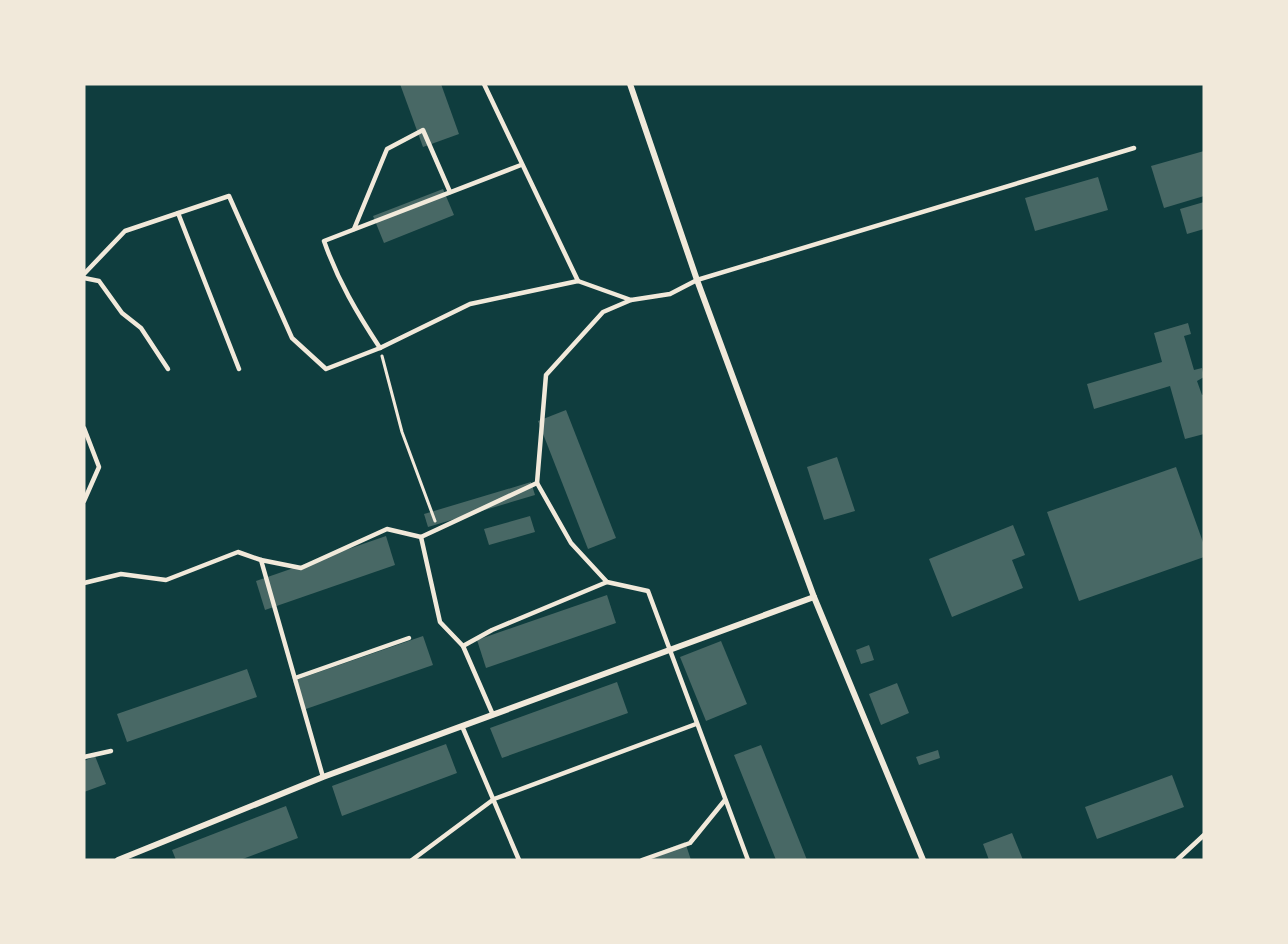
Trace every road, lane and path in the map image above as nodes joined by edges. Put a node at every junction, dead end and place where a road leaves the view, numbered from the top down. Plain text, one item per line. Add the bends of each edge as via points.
1 (484, 84) edge
2 (630, 84) edge
3 (1134, 148) dead end
4 (521, 165) junction
5 (450, 192) junction
6 (178, 213) junction
7 (354, 229) junction
8 (84, 276) edge
9 (697, 280) junction
10 (578, 281) junction
11 (631, 300) junction
12 (380, 348) junction
13 (168, 369) dead end
14 (239, 369) dead end
15 (84, 428) edge
16 (537, 483) junction
17 (84, 501) edge
18 (438, 529) junction
19 (421, 537) junction
20 (261, 560) junction
21 (607, 582) junction
22 (84, 583) edge
23 (814, 597) junction
24 (409, 638) dead end
25 (463, 646) junction
26 (667, 648) junction
27 (295, 678) junction
28 (493, 715) junction
29 (696, 724) junction
30 (462, 726) junction
31 (111, 751) dead end
32 (84, 757) edge
33 (323, 777) junction
34 (494, 799) junction
35 (725, 800) junction
36 (1204, 836) edge
37 (129, 858) edge
38 (118, 860) edge
39 (412, 860) edge
40 (519, 860) edge
41 (642, 860) edge
42 (748, 860) edge
43 (923, 860) edge
44 (1177, 860) edge

1 - 4 lane
2 - 9 street
3 - 9 lane
4 - 5 lane
4 - 10 lane
5 - 7 lane
5 - 7 lane via 423,130 387,149
6 - 8 lane via 125,231
6 - 12 lane via 229,196 292,338 326,369
6 - 14 lane
7 - 12 lane via 324,241 353,308
8 - 13 lane via 99,281 122,313 141,327
9 - 11 lane via 670,294
9 - 23 street
10 - 11 lane
10 - 12 lane via 470,304
11 - 16 lane via 603,312 546,375
12 - 18 path via 402,432
15 - 17 lane via 99,467
16 - 18 lane
16 - 21 lane via 570,543
18 - 19 lane
19 - 20 lane via 387,529 301,568
19 - 25 lane via 441,622
20 - 22 lane via 238,552 166,580 121,574
20 - 27 lane
21 - 25 lane
21 - 26 lane via 648,591
23 - 26 street
23 - 43 street
24 - 27 lane
25 - 28 lane
26 - 28 street
26 - 29 lane
27 - 33 lane
28 - 30 street
29 - 34 lane
29 - 35 lane
30 - 33 street
30 - 34 lane
31 - 32 lane
33 - 37 street
34 - 39 lane
34 - 40 lane
35 - 41 lane via 690,843
35 - 42 lane
36 - 44 lane
37 - 38 street

